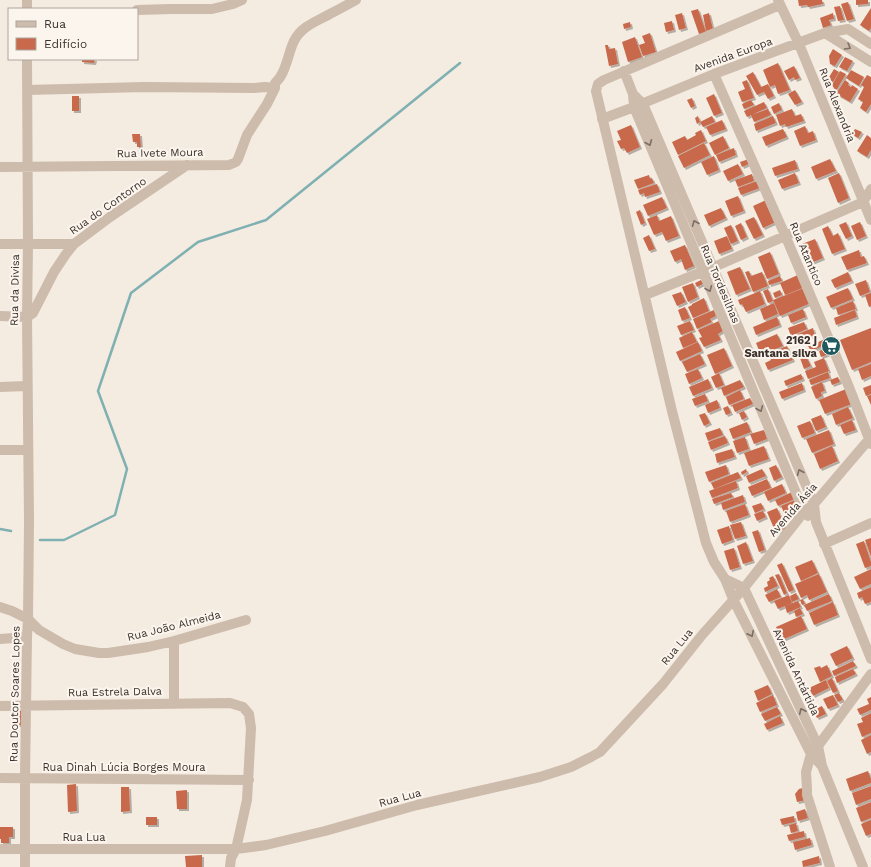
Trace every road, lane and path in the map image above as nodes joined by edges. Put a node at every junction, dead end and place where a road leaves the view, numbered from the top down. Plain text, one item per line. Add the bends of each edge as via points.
1 (242, 0) edge
2 (356, 0) edge
3 (779, 3) edge
4 (171, 4) edge
5 (138, 10) edge
6 (825, 33) junction
7 (798, 44) junction
8 (871, 44) edge
9 (27, 60) edge
10 (871, 62) edge
11 (624, 71) junction
12 (714, 74) junction
13 (275, 88) junction
14 (27, 90) junction
15 (638, 106) junction
16 (602, 119) junction
17 (187, 165) junction
18 (0, 167) edge
19 (28, 167) junction
20 (871, 189) edge
21 (863, 202) junction
22 (871, 220) edge
23 (785, 235) junction
24 (0, 244) edge
25 (28, 244) junction
26 (74, 244) junction
27 (714, 267) junction
28 (702, 272) junction
29 (645, 295) junction
30 (0, 316) edge
31 (27, 317) junction
32 (27, 386) junction
33 (0, 387) edge
34 (870, 440) edge
35 (0, 450) edge
36 (28, 450) junction
37 (814, 504) junction
38 (804, 512) junction
39 (29, 521) joint
40 (816, 522) junction
41 (871, 523) edge
42 (824, 544) junction
43 (726, 580) junction
44 (744, 588) junction
45 (733, 599) junction
46 (0, 607) edge
47 (28, 619) junction
48 (246, 620) dead end
49 (27, 637) junction
50 (0, 639) edge
51 (174, 641) junction
52 (871, 659) edge
53 (871, 674) edge
54 (174, 703) junction
55 (26, 705) junction
56 (0, 706) edge
57 (818, 746) junction
58 (811, 754) junction
59 (822, 766) junction
60 (0, 778) edge
61 (25, 778) junction
62 (249, 780) junction
63 (26, 848) junction
64 (0, 849) edge
65 (236, 849) junction
66 (25, 867) edge
67 (230, 867) edge
68 (830, 867) edge
69 (863, 867) edge

1 - 4 street via 212,9
2 - 13 street via 302,29 294,40
3 - 7 street, Rua Alexandria
3 - 11 street
4 - 5 street
6 - 7 street, Avenida Europa
6 - 8 street, Avenida Europa via 848,29
6 -> 10 street
7 - 12 street, Avenida Europa
7 - 21 street, Rua Alexandria
9 - 14 street, Rua da Divisa
11 - 15 street, Rua Tordesilhas
11 - 16 street, Avenida Antártida via 598,84 596,96
12 - 15 street, Avenida Europa
12 - 23 street, Rua Atantico
13 - 14 street via 144,87
13 - 17 street, Rua Ivete Moura via 247,135 236,162 229,165
14 - 19 street, Rua da Divisa
15 - 16 street, Avenida Europa
27 -> 15 street, Rua Tordesilhas
15 -> 28 street, Rua Tordesilhas
16 - 29 street, Avenida Antártida
17 - 19 street, Rua Ivete Moura
17 - 26 street, Rua do Contorno
18 - 19 street, Rua Ivete Moura
19 - 25 street, Rua da Divisa
20 - 21 street
21 - 22 street, Rua Alexandria
21 - 23 street
23 - 27 street
23 - 34 street, Rua Atantico
24 - 25 street
25 - 26 street
25 - 31 street, Rua da Divisa
26 - 31 street, Rua do Contorno via 54,272 33,313
27 - 28 street
37 -> 27 street, Rua Tordesilhas
28 - 29 street
28 -> 38 street, Rua Tordesilhas
29 - 43 street, Avenida Antártida via 706,543
30 - 31 street
31 - 32 street, Rua da Divisa
32 - 33 street
32 - 36 street, Rua da Divisa
34 - 37 street, Avenida Ásia
35 - 36 street
36 - 39 street, Rua da Divisa
37 - 38 street, Avenida Ásia
37 - 40 street, Rua Tordesilhas
38 - 40 street, Rua Tordesilhas
38 - 44 street, Avenida Ásia
39 - 47 street, Rua Doutor Soares Lopes
40 - 42 street, Rua Tordesilhas
41 - 42 street
42 - 52 street, Rua Tordesilhas
43 - 44 street
43 - 45 street, Avenida Antártida
44 - 45 street, Avenida Ásia
57 -> 44 street, Avenida Antártida
45 -> 58 street, Avenida Antártida
45 - 65 street, Rua Lua via 663,684 600,752 581,762 540,776 417,805 325,831 266,845
46 - 47 street, Rua João Almeida
47 - 49 street, Rua Doutor Soares Lopes
47 - 51 street, Rua João Almeida via 39,630 62,644 89,652 108,653
48 - 51 street, Rua João Almeida
49 - 50 street
49 - 55 street, Rua Doutor Soares Lopes
51 - 54 street
53 - 57 street
54 - 55 street, Rua Estrela Dalva
54 - 62 street, Rua Estrela Dalva via 230,703 243,707 249,714 251,728
55 - 56 street, Rua Estrela Dalva
55 - 61 street, Rua Doutor Soares Lopes
57 - 58 street
57 - 59 street, Avenida Antártida
58 - 59 street, Avenida Antártida
58 - 68 street via 806,772 807,795
59 - 69 street, Avenida Antártida
60 - 61 street, Rua Dinah Lúcia Borges Moura
61 - 62 street, Rua Dinah Lúcia Borges Moura
61 - 63 street, Rua Doutor Soares Lopes
62 - 65 street
63 - 64 street, Rua Lua
63 - 65 street, Rua Lua
63 - 66 street, Rua Doutor Soares Lopes
65 - 67 street

